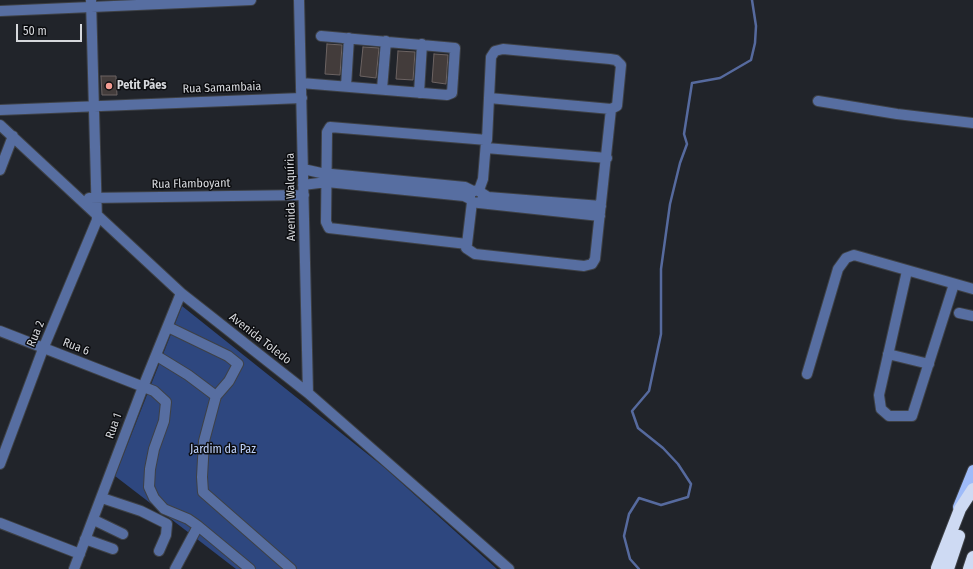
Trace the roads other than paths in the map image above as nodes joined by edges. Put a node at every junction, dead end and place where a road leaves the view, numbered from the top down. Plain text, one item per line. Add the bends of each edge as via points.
1 (251, 0) edge
2 (300, 0) edge
3 (92, 4) edge
4 (0, 11) edge
5 (321, 36) dead end
6 (349, 38) junction
7 (386, 41) junction
8 (422, 44) junction
9 (301, 83) junction
10 (346, 86) junction
11 (382, 90) junction
12 (419, 93) junction
13 (302, 98) junction
14 (489, 98) junction
15 (818, 101) dead end
16 (95, 106) junction
17 (0, 110) edge
18 (611, 110) junction
19 (973, 123) edge
20 (0, 125) edge
21 (12, 136) junction
22 (486, 144) junction
23 (607, 158) junction
24 (303, 169) junction
25 (0, 170) edge
26 (327, 178) junction
27 (304, 190) junction
28 (476, 197) junction
29 (79, 198) junction
30 (96, 198) junction
31 (601, 211) junction
32 (98, 214) junction
33 (467, 244) junction
34 (907, 270) junction
35 (954, 284) junction
36 (973, 289) edge
37 (181, 293) junction
38 (959, 313) dead end
39 (973, 316) edge
40 (168, 327) junction
41 (0, 331) edge
42 (43, 349) junction
43 (888, 354) junction
44 (157, 356) junction
45 (929, 364) junction
46 (807, 374) dead end
47 (143, 387) junction
48 (308, 393) junction
49 (216, 396) junction
50 (0, 464) edge
51 (973, 470) edge
52 (973, 489) edge
53 (973, 495) edge
54 (102, 498) junction
55 (94, 520) junction
56 (0, 523) edge
57 (198, 526) junction
58 (123, 534) dead end
59 (85, 539) junction
60 (113, 549) dead end
61 (159, 551) dead end
62 (80, 554) junction
63 (973, 557) edge
64 (74, 569) edge
65 (175, 569) edge
66 (250, 569) edge
67 (291, 569) edge
68 (509, 569) edge
69 (937, 569) edge
70 (948, 569) edge
71 (969, 569) edge

1 - 3 street
2 - 9 street, Avenida Walquíria
3 - 4 street
3 - 16 street
5 - 6 street
6 - 7 street
6 - 10 street
7 - 8 street
7 - 11 street
8 - 12 street
8 - 12 street via 455,48 452,93
9 - 10 street
9 - 13 street, Avenida Walquíria
10 - 11 street
11 - 12 street
13 - 16 street, Rua Samambaia
13 - 24 street, Avenida Walquíria
14 - 18 street
14 - 18 street via 491,57 495,51 503,49 616,60 621,65 617,106
14 - 22 street
15 - 19 street
16 - 17 street, Rua Samambaia
16 - 30 street
18 - 23 street
20 - 21 street, Avenida Toledo
21 - 25 street
21 - 29 street, Avenida Toledo
22 - 23 street
22 - 26 street via 330,127 327,132
22 - 28 street via 483,179
23 - 31 street
24 - 26 street
24 - 27 street, Avenida Walquíria
26 - 27 street, Rua Flamboyant
26 - 28 street via 465,187
26 - 33 street via 326,222 329,228
27 - 30 street, Rua Flamboyant
27 - 48 street, Avenida Walquíria
28 - 31 street
28 - 33 street
29 - 30 street, Rua Flamboyant
29 - 32 street, Avenida Toledo
30 - 32 street
31 - 33 street via 595,259 589,265 475,254 466,248
32 - 37 street, Avenida Toledo
32 - 42 street, Rua 2 via 95,229
34 - 35 street
34 - 43 street
34 - 46 street via 854,255 846,258 838,269
35 - 36 street
35 - 45 street
37 - 40 street, Rua 1
37 - 48 street, Avenida Toledo
38 - 39 street
40 - 44 street, Rua 1
40 - 49 street via 228,356 238,364 229,381
41 - 42 street, Rua 6
42 - 47 street, Rua 6
42 - 50 street, Rua 2
43 - 45 street
43 - 45 street via 879,395 881,409 889,416 912,416
44 - 47 street, Rua 1
44 - 49 street
47 - 54 street, Rua 1
47 - 57 street, Rua 6 via 154,391 166,402 164,421 154,449 149,487 154,498 164,509
48 - 68 street, Avenida Toledo
49 - 67 street via 204,441 203,492
51 - 69 main road
52 - 69 highway via 960,509
53 - 70 highway
54 - 55 street, Rua 1
54 - 61 street via 167,524 166,535
55 - 58 street
55 - 59 street, Rua 1
56 - 62 street
57 - 65 street
57 - 66 street
59 - 60 street
59 - 62 street, Rua 1
62 - 64 street, Rua 1
63 - 71 highway

